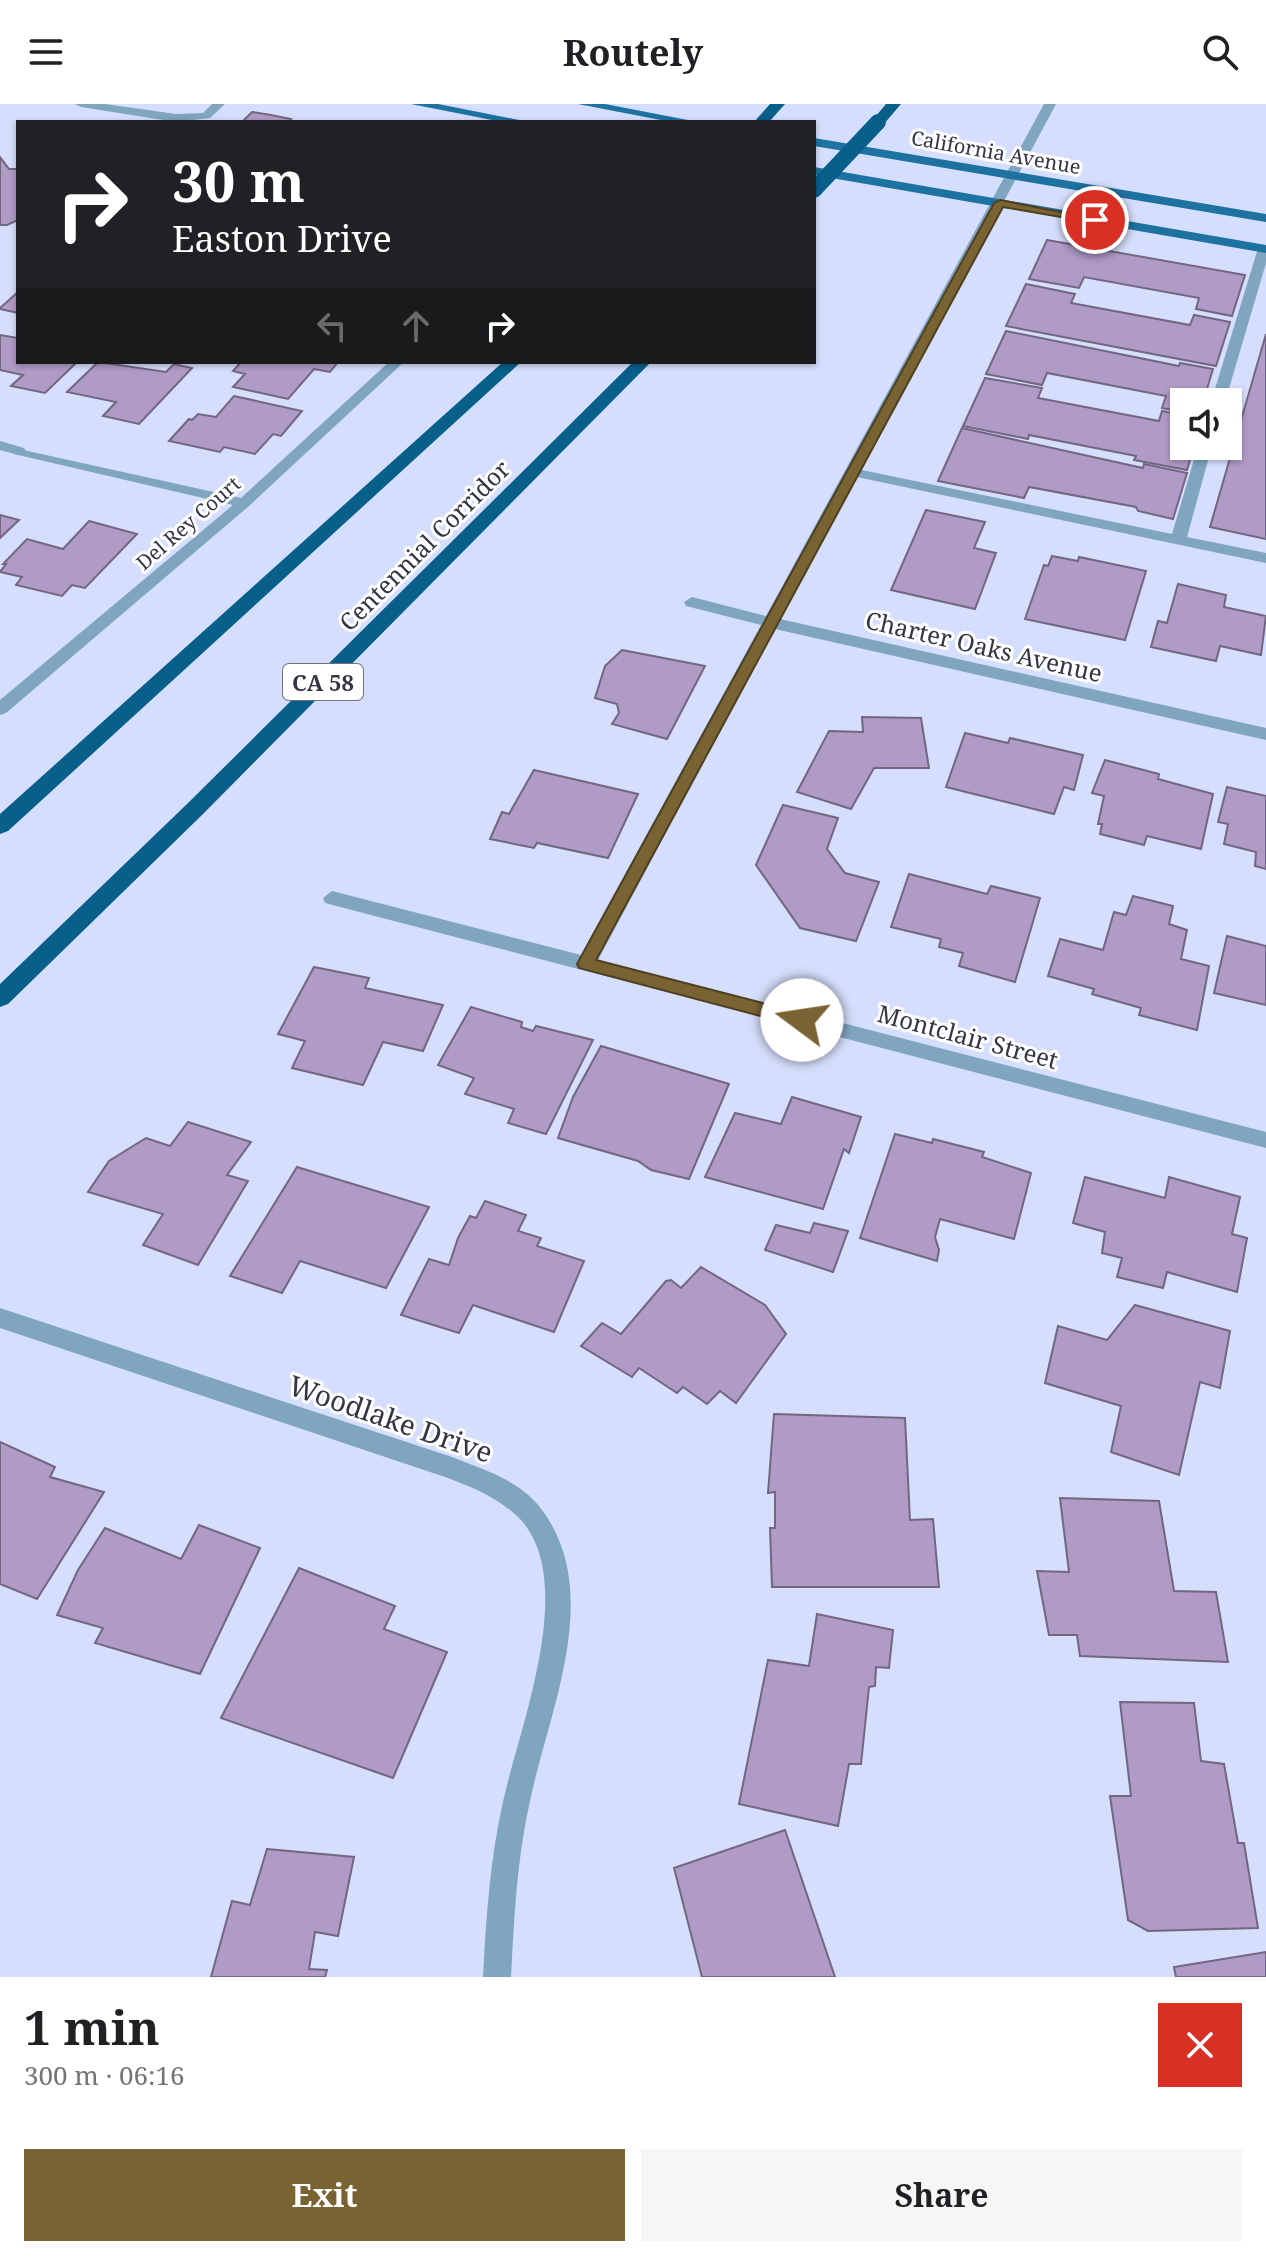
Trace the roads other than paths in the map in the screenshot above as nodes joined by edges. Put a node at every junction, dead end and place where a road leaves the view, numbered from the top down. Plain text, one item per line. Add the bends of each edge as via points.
1 (81, 104) edge
2 (219, 104) edge
3 (417, 104) edge
4 (584, 104) edge
5 (778, 104) edge
6 (894, 104) edge
7 (1050, 104) edge
8 (511, 120) edge
9 (680, 120) edge
10 (763, 120) edge
11 (816, 142) edge
12 (816, 171) edge
13 (1014, 176) junction
14 (816, 188) edge
15 (1000, 203) junction
16 (1266, 218) edge
17 (1265, 248) edge
18 (1250, 294) junction
19 (1266, 297) edge
20 (395, 364) edge
21 (511, 364) edge
22 (641, 364) edge
23 (1222, 388) edge
24 (0, 445) edge
25 (1201, 460) edge
26 (852, 472) junction
27 (244, 503) junction
28 (1178, 540) junction
29 (1266, 558) edge
30 (692, 602) dead end
31 (769, 622) junction
32 (0, 709) edge
33 (1266, 734) edge
34 (0, 826) edge
35 (332, 898) dead end
36 (586, 964) junction
37 (0, 998) edge
38 (1266, 1140) edge
39 (0, 1318) edge
40 (497, 1977) edge

1 - 2 street via 176,118 206,116
3 - 8 main road
4 - 9 main road
5 - 10 highway
6 - 14 highway, bridge
7 - 13 street
11 - 13 main road, California Avenue
12 - 15 main road
13 - 15 street
13 - 16 main road, California Avenue
15 - 17 main road
15 - 26 street
17 - 18 street
18 - 19 street
18 - 23 street
20 - 27 street, Del Rey Court
21 - 34 highway
22 - 37 highway, Centennial Corridor / CA 58
24 - 27 street
25 - 28 street
26 - 28 street
26 - 31 street
27 - 32 street, Del Rey Court
28 - 29 street
30 - 31 street, Charter Oaks Avenue
31 - 33 street, Charter Oaks Avenue
31 - 36 street
35 - 36 street, Montclair Street
36 - 38 street, Montclair Street
39 - 40 street, Woodlake Drive via 449,1467 495,1486 522,1506 545,1536 559,1573 559,1620 516,1800 502,1882

